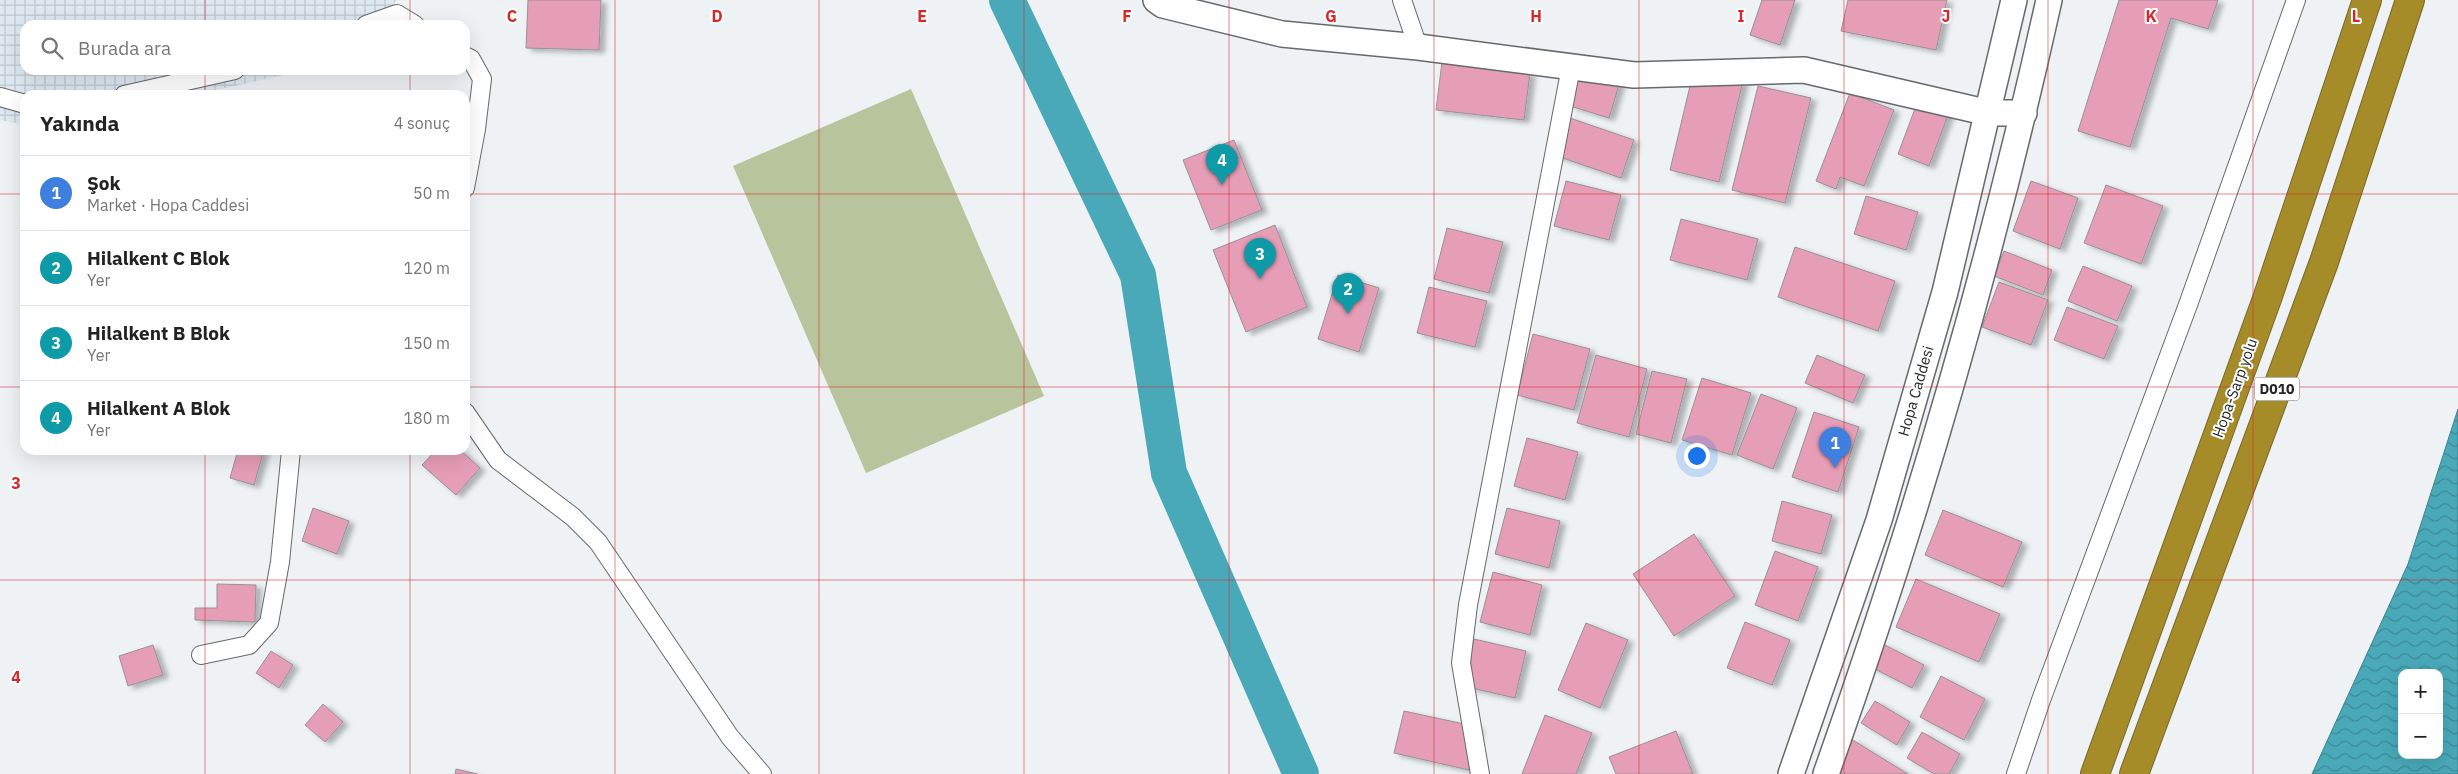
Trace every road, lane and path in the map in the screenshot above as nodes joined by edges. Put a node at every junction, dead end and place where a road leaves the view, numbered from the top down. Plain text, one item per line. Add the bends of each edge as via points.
1 (1156, 0) edge
2 (1402, 0) edge
3 (2014, 0) edge
4 (2049, 0) edge
5 (2296, 0) edge
6 (2367, 0) edge
7 (2410, 0) edge
8 (381, 20) edge
9 (407, 20) edge
10 (1418, 47) junction
11 (470, 58) edge
12 (1571, 67) junction
13 (212, 75) edge
14 (146, 90) edge
15 (0, 98) edge
16 (20, 103) edge
17 (1989, 113) junction
18 (2024, 114) junction
19 (470, 162) edge
20 (470, 419) edge
21 (291, 455) edge
22 (201, 655) dead end
23 (762, 774) edge
24 (1480, 774) edge
25 (1791, 774) edge
26 (1826, 774) edge
27 (2016, 774) edge
28 (2094, 774) edge
29 (2134, 774) edge

1 - 10 main road via 1163,5 1282,34
2 - 10 street
3 - 17 main road, Hopa Caddesi
4 - 18 main road, Hopa Caddesi
5 - 27 street
6 - 28 highway, Hopa-Sarp yolu via 2268,296
7 - 29 highway, D010 via 2324,262
8 - 9 street via 398,14
10 - 12 main road
11 - 19 street via 482,79
12 - 17 main road via 1634,75 1804,70
12 - 24 street via 1468,605 1461,663
13 - 14 street
15 - 16 street
17 - 18 main road
17 - 25 main road, Hopa Caddesi via 1945,292 1879,520
18 - 26 main road, Hopa Caddesi via 1923,485
20 - 23 street via 498,460 573,517 598,542 730,737
21 - 22 street via 280,562 269,623 249,645

